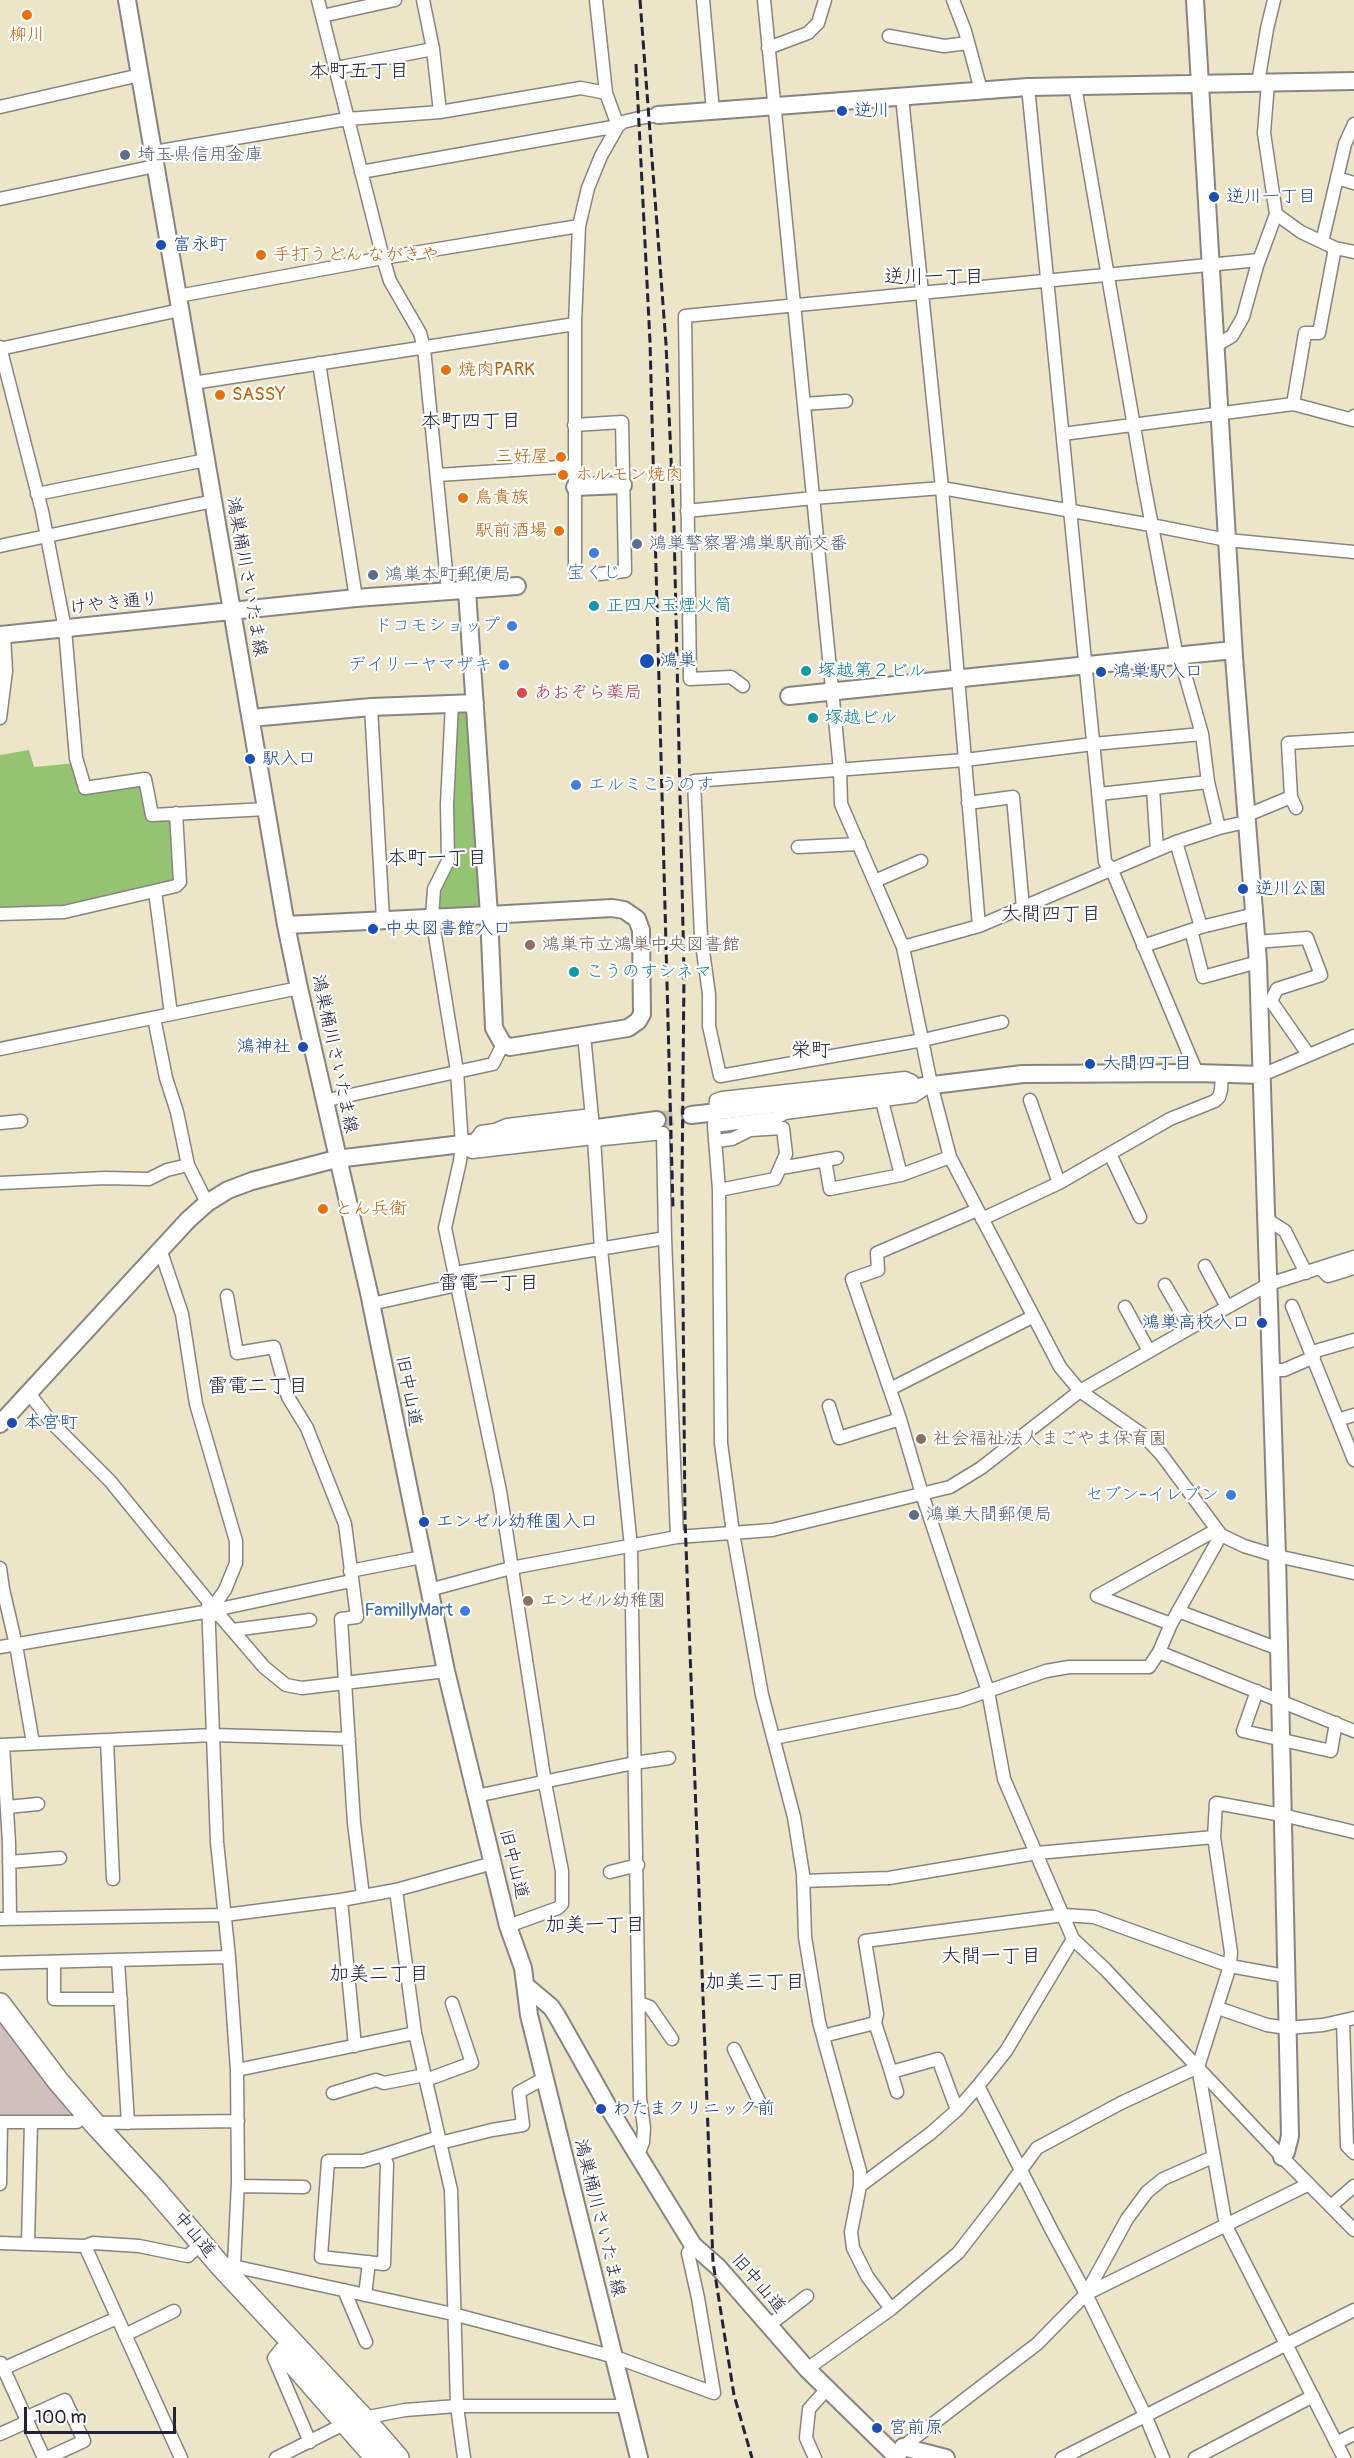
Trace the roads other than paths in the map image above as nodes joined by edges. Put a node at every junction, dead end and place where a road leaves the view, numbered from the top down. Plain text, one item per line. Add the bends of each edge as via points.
1 (127, 0) edge
2 (318, 0) edge
3 (395, 0) edge
4 (423, 0) edge
5 (596, 0) edge
6 (703, 0) edge
7 (764, 0) edge
8 (825, 0) edge
9 (953, 0) edge
10 (1195, 0) edge
11 (1274, 0) edge
12 (322, 16) junction
13 (889, 36) dead end
14 (968, 43) junction
15 (768, 48) junction
16 (433, 49) junction
17 (336, 68) junction
18 (140, 75) junction
19 (1354, 81) edge
20 (1263, 83) junction
21 (1200, 84) junction
22 (1075, 86) junction
23 (1028, 87) junction
24 (981, 90) junction
25 (606, 93) junction
26 (902, 97) junction
27 (0, 107) edge
28 (775, 107) junction
29 (713, 111) junction
30 (440, 112) junction
31 (658, 115) joint
32 (347, 119) junction
33 (618, 126) junction
34 (1353, 129) edge
35 (154, 159) junction
36 (361, 172) junction
37 (1336, 178) junction
38 (1354, 183) edge
39 (0, 200) edge
40 (1276, 214) junction
41 (579, 226) junction
42 (1322, 242) junction
43 (1335, 248) junction
44 (1354, 252) edge
45 (383, 258) junction
46 (1259, 260) junction
47 (1210, 264) junction
48 (1107, 276) junction
49 (1047, 280) junction
50 (922, 292) junction
51 (179, 303) junction
52 (793, 304) junction
53 (575, 324) junction
54 (1215, 346) junction
55 (0, 348) edge
56 (424, 348) junction
57 (319, 363) junction
58 (194, 383) junction
59 (846, 401) dead end
60 (804, 404) junction
61 (1293, 405) junction
62 (1220, 415) junction
63 (1354, 419) edge
64 (574, 425) junction
65 (1134, 426) junction
66 (1063, 434) junction
67 (206, 460) junction
68 (575, 466) junction
69 (438, 475) junction
70 (623, 485) junction
71 (575, 487) junction
72 (942, 488) junction
73 (37, 494) junction
74 (813, 498) junction
75 (213, 501) junction
76 (687, 511) junction
77 (1071, 513) junction
78 (1151, 525) junction
79 (47, 536) junction
80 (1227, 540) junction
81 (0, 546) edge
82 (1354, 552) edge
83 (575, 570) dead end
84 (600, 574) dead end
85 (517, 586) dead end
86 (459, 592) junction
87 (356, 598) junction
88 (232, 612) junction
89 (65, 629) junction
90 (2, 635) edge
91 (1233, 650) junction
92 (1178, 657) junction
93 (1085, 667) junction
94 (959, 680) junction
95 (743, 686) dead end
96 (832, 692) junction
97 (789, 696) dead end
98 (452, 703) junction
99 (475, 703) junction
100 (371, 707) junction
101 (0, 718) edge
102 (251, 718) junction
103 (1202, 734) junction
104 (1354, 738) edge
105 (1094, 744) junction
106 (965, 760) junction
107 (840, 770) junction
108 (1209, 782) junction
109 (1153, 788) junction
110 (1099, 794) junction
111 (968, 803) junction
112 (267, 809) junction
113 (176, 813) junction
114 (1245, 819) junction
115 (1219, 828) junction
116 (1176, 842) junction
117 (859, 844) junction
118 (798, 847) dead end
119 (1157, 850) junction
120 (921, 861) dead end
121 (1112, 868) junction
122 (875, 880) junction
123 (155, 891) junction
124 (1023, 908) junction
125 (0, 914) edge
126 (1255, 914) junction
127 (489, 915) junction
128 (432, 917) junction
129 (383, 919) junction
130 (286, 925) junction
131 (979, 926) junction
132 (1196, 928) junction
133 (1256, 942) junction
134 (1143, 946) junction
135 (903, 947) junction
136 (1258, 962) junction
137 (299, 988) junction
138 (1265, 1001) junction
139 (171, 1014) junction
140 (154, 1018) junction
141 (1002, 1022) dead end
142 (584, 1035) junction
143 (1354, 1036) edge
144 (923, 1041) junction
145 (503, 1044) junction
146 (0, 1049) edge
147 (1308, 1054) junction
148 (457, 1071) junction
149 (1197, 1073) junction
150 (1222, 1074) junction
151 (1262, 1075) junction
152 (931, 1084) junction
153 (1030, 1100) dead end
154 (323, 1101) junction
155 (882, 1101) junction
156 (715, 1112) junction
157 (691, 1115) tunnel mouth
158 (657, 1120) tunnel mouth
159 (21, 1121) dead end
160 (0, 1122) edge
161 (593, 1130) junction
162 (715, 1141) junction
163 (467, 1145) junction
164 (1110, 1154) junction
165 (950, 1158) junction
166 (336, 1159) junction
167 (188, 1165) junction
168 (781, 1168) junction
169 (901, 1174) junction
170 (0, 1183) edge
171 (1059, 1183) junction
172 (719, 1190) junction
173 (207, 1203) junction
174 (980, 1214) junction
175 (1140, 1217) dead end
176 (1268, 1221) junction
177 (665, 1238) junction
178 (160, 1249) junction
179 (601, 1249) junction
180 (1354, 1257) edge
181 (1205, 1266) dead end
182 (1320, 1268) junction
183 (1354, 1268) edge
184 (1306, 1273) junction
185 (456, 1279) junction
186 (1269, 1284) junction
187 (1165, 1285) dead end
188 (227, 1296) dead end
189 (371, 1304) junction
190 (1292, 1306) dead end
191 (1125, 1307) dead end
192 (1227, 1307) junction
193 (1032, 1317) junction
194 (1190, 1328) junction
195 (1354, 1340) edge
196 (1149, 1351) junction
197 (1313, 1355) junction
198 (1272, 1370) junction
199 (890, 1389) junction
200 (1080, 1390) junction
201 (28, 1392) junction
202 (829, 1406) dead end
203 (1354, 1415) edge
204 (900, 1419) junction
205 (1338, 1419) junction
206 (0, 1424) edge
207 (1354, 1460) edge
208 (922, 1494) junction
209 (733, 1533) junction
210 (1218, 1533) junction
211 (677, 1537) junction
212 (631, 1547) junction
213 (1277, 1556) junction
214 (422, 1557) junction
215 (0, 1568) edge
216 (511, 1568) junction
217 (1354, 1573) edge
218 (351, 1576) junction
219 (429, 1590) junction
220 (210, 1611) junction
221 (1178, 1611) junction
222 (310, 1620) dead end
223 (1171, 1624) junction
224 (232, 1630) junction
225 (16, 1645) junction
226 (0, 1647) edge
227 (1279, 1649) junction
228 (1159, 1652) junction
229 (447, 1671) junction
230 (345, 1683) junction
231 (988, 1691) junction
232 (1257, 1691) junction
233 (1280, 1700) junction
234 (1336, 1723) junction
235 (1354, 1731) edge
236 (213, 1735) junction
237 (774, 1738) junction
238 (349, 1739) junction
239 (107, 1740) junction
240 (1281, 1740) junction
241 (33, 1743) junction
242 (2, 1745) edge
243 (669, 1758) dead end
244 (634, 1763) junction
245 (546, 1783) junction
246 (476, 1796) junction
247 (38, 1804) dead end
248 (7, 1807) junction
249 (1282, 1815) junction
250 (1354, 1832) edge
251 (1214, 1837) junction
252 (1037, 1853) junction
253 (60, 1858) dead end
254 (9, 1862) junction
255 (493, 1863) junction
256 (638, 1865) junction
257 (610, 1872) dead end
258 (113, 1879) dead end
259 (803, 1881) junction
260 (396, 1890) junction
261 (363, 1896) junction
262 (341, 1900) junction
263 (225, 1915) junction
264 (1064, 1915) junction
265 (5, 1918) edge
266 (508, 1926) junction
267 (1073, 1938) junction
268 (229, 1957) junction
269 (118, 1960) junction
270 (54, 1962) junction
271 (0, 1963) edge
272 (1230, 1966) junction
273 (1286, 1976) junction
274 (526, 1986) junction
275 (121, 1999) junction
276 (452, 2003) dead end
277 (640, 2003) junction
278 (0, 2004) edge
279 (1218, 2008) junction
280 (1349, 2020) edge
281 (0, 2021) edge
282 (875, 2023) junction
283 (1287, 2028) junction
284 (415, 2033) junction
285 (823, 2036) junction
286 (672, 2039) dead end
287 (355, 2046) junction
288 (734, 2049) dead end
289 (1350, 2053) edge
290 (1198, 2067) junction
291 (237, 2070) junction
292 (891, 2072) junction
293 (425, 2078) junction
294 (545, 2078) junction
295 (978, 2086) junction
296 (897, 2092) dead end
297 (333, 2093) dead end
298 (759, 2102) dead end
299 (957, 2110) junction
300 (238, 2121) junction
301 (0, 2122) edge
302 (31, 2122) junction
303 (128, 2122) junction
304 (86, 2123) junction
305 (439, 2140) junction
306 (1354, 2153) edge
307 (383, 2155) junction
308 (638, 2155) junction
309 (1213, 2157) junction
310 (1282, 2157) junction
311 (1022, 2170) junction
312 (0, 2184) edge
313 (1310, 2184) junction
314 (238, 2186) junction
315 (860, 2186) junction
316 (1354, 2186) edge
317 (304, 2187) dead end
318 (1331, 2206) junction
319 (1226, 2226) junction
320 (1354, 2230) edge
321 (0, 2243) edge
322 (28, 2244) junction
323 (693, 2245) junction
324 (85, 2246) junction
325 (193, 2251) junction
326 (369, 2262) junction
327 (226, 2265) junction
328 (344, 2290) junction
329 (1086, 2294) junction
330 (365, 2295) junction
331 (807, 2296) dead end
332 (891, 2309) junction
333 (1354, 2310) edge
334 (174, 2311) dead end
335 (453, 2314) junction
336 (117, 2318) junction
337 (768, 2326) junction
338 (125, 2334) junction
339 (366, 2342) dead end
340 (1286, 2343) junction
341 (281, 2349) junction
342 (615, 2357) junction
343 (1, 2367) edge
344 (807, 2369) junction
345 (827, 2389) junction
346 (1313, 2396) junction
347 (457, 2406) junction
348 (627, 2406) junction
349 (1145, 2415) junction
350 (26, 2420) junction
351 (354, 2421) junction
352 (0, 2434) edge
353 (1354, 2434) edge
354 (310, 2442) junction
355 (1336, 2443) junction
356 (896, 2454) edge
357 (43, 2457) edge
358 (181, 2458) edge
359 (276, 2458) edge
360 (376, 2458) edge
361 (398, 2458) edge
362 (464, 2458) edge
363 (639, 2458) edge
364 (815, 2458) edge
365 (946, 2458) edge
366 (1062, 2458) edge
367 (1162, 2458) edge
368 (1195, 2458) edge
369 (1344, 2458) edge

1 - 18 street, 鴻巣桶川さいたま線
2 - 12 street
3 - 12 street
4 - 16 street
5 - 25 street
6 - 29 street
7 - 15 street
8 - 15 street via 818,23 808,33
9 - 14 street
10 - 21 street
11 - 20 street via 1267,29
12 - 17 street
13 - 14 street via 944,46
14 - 24 street
15 - 28 street
16 - 17 street
16 - 30 street
17 - 32 street
18 - 27 street
18 - 35 street, 鴻巣桶川さいたま線
19 - 20 street
20 - 21 street
20 - 40 street via 1264,133
21 - 22 street
21 - 47 street
22 - 23 street
22 - 48 street
23 - 24 street
23 - 49 street
24 - 26 street
25 - 30 street via 581,87
25 - 33 street
26 - 28 street
26 - 50 street
28 - 29 street
28 - 52 street
29 - 31 street
30 - 32 street
31 - 33 street via 639,117
32 - 35 street
32 - 36 street
33 - 36 street
33 - 41 street via 588,188
34 - 37 street
35 - 39 street
35 - 51 street, 鴻巣桶川さいたま線
36 - 45 street
37 - 38 street
37 - 42 street
40 - 42 street
40 - 46 street
41 - 45 street
41 - 53 street
42 - 43 street
43 - 44 street
43 - 61 street via 1319,333 1305,333
45 - 51 street
45 - 56 street via 390,281 420,333
46 - 47 street
46 - 54 street via 1243,317 1232,336
47 - 48 street
47 - 54 street
48 - 49 street
48 - 65 street
49 - 50 street
49 - 66 street
50 - 52 street
50 - 72 street
51 - 55 street
51 - 58 street, 鴻巣桶川さいたま線
52 - 60 street
52 - 76 street via 685,315
53 - 56 street
53 - 64 street
54 - 62 street
55 - 73 street
56 - 57 street
56 - 69 street
57 - 58 street
57 - 87 street
58 - 67 street, 鴻巣桶川さいたま線
59 - 60 street
60 - 74 street
61 - 62 street
61 - 63 street
62 - 65 street
62 - 80 street
64 - 68 street
64 - 70 street via 622,422
65 - 66 street
65 - 78 street
66 - 77 street
67 - 73 street
67 - 75 street, 鴻巣桶川さいたま線
68 - 69 street
68 - 71 street
69 - 86 street via 447,581
70 - 71 street
70 - 84 street via 625,572
71 - 83 street
72 - 74 street
72 - 77 street
72 - 94 street
73 - 79 street
74 - 76 street
74 - 96 street
75 - 79 street
75 - 88 street, 鴻巣桶川さいたま線
76 - 95 street via 690,679 731,677
77 - 78 street
77 - 93 street
78 - 80 street
78 - 92 street
79 - 81 street
79 - 89 street
80 - 82 street
80 - 91 street
85 - 86 street, けやき通り
86 - 87 street, けやき通り
86 - 99 street
87 - 88 street, けやき通り
88 - 89 street, けやき通り
88 - 102 street, 鴻巣桶川さいたま線
89 - 90 street, けやき通り
89 - 113 street via 75,758 85,788 145,779 152,814
90 - 101 street via 6,671
91 - 92 street
91 - 114 street
92 - 93 street
92 - 103 street
93 - 94 street
93 - 105 street
94 - 96 street
94 - 106 street
96 - 97 street
96 - 107 street
98 - 99 street
98 - 100 street
98 - 128 street via 448,859 434,889
99 - 127 street
100 - 102 street
100 - 129 street
102 - 112 street, 鴻巣桶川さいたま線
103 - 105 street
103 - 108 street
104 - 114 street via 1288,743 1294,803
105 - 106 street
105 - 110 street
106 - 107 street
106 - 111 street
107 - 117 street via 841,804
107 - 144 street via 694,781 701,937 709,1026 720,1076
108 - 109 street
108 - 115 street
109 - 110 street
109 - 119 street
110 - 121 street via 1106,862
111 - 124 street via 1013,797
111 - 131 street
112 - 113 street
112 - 130 street, 鴻巣桶川さいたま線
113 - 123 street via 180,882
114 - 115 street
114 - 126 street
115 - 116 street
116 - 119 street
116 - 132 street
117 - 118 street
117 - 122 street
119 - 121 street
120 - 122 street
121 - 124 street
121 - 134 street
122 - 135 street
123 - 125 street via 64,912
123 - 139 street
124 - 131 street
126 - 132 street
126 - 133 street
127 - 128 street
127 - 142 street via 612,908 624,910 637,919 641,930 642,1014 628,1028
127 - 145 street via 494,1028
128 - 129 street
128 - 148 street
129 - 130 street
130 - 137 street, 鴻巣桶川さいたま線
131 - 135 street
132 - 134 street
132 - 136 street via 1203,977
133 - 136 street
133 - 138 street via 1308,938 1321,975 1277,989
134 - 149 street
135 - 144 street
136 - 138 street
137 - 139 street
137 - 154 street, 鴻巣桶川さいたま線
138 - 147 street
138 - 151 street
139 - 140 street
140 - 146 street
140 - 167 street
141 - 144 street
142 - 145 street via 510,1047
142 - 161 street
143 - 147 street
144 - 152 street
145 - 148 street via 493,1064
147 - 151 street
148 - 154 street
148 - 163 street
149 - 150 street
149 - 152 street via 1023,1074
150 - 151 street
150 - 164 street via 1221,1090 1215,1101 1170,1119
151 - 176 street
152 - 155 street via 915,1096
152 - 156 street
152 - 165 street
153 - 171 street
154 - 166 street, 鴻巣桶川さいたま線
155 - 156 street via 785,1113 776,1119
155 - 169 street
156 - 157 street
156 - 162 street
158 - 161 street
159 - 160 street
161 - 163 street
161 - 177 street via 663,1133
161 - 179 street
162 - 168 street via 732,1139 750,1130 783,1128 786,1154
162 - 172 street
163 - 166 street
163 - 185 street via 445,1228
164 - 171 street
164 - 175 street
165 - 169 street
165 - 174 street
166 - 173 street via 252,1180
166 - 189 street, 旧中山道
167 - 170 street via 149,1179
167 - 173 street
168 - 169 street via 831,1159 830,1189
168 - 172 street via 775,1179
171 - 174 street
172 - 209 street via 721,1443
173 - 178 street
174 - 193 street
174 - 199 street via 877,1253 878,1270 852,1279
176 - 184 street via 1285,1231
176 - 186 street
177 - 179 street
177 - 211 street
178 - 201 street
178 - 220 street via 182,1314 196,1404 236,1541 236,1563 225,1590
179 - 185 street
179 - 212 street
180 - 182 street
181 - 192 street
182 - 183 street via 1328,1276
182 - 184 street
184 - 186 street
185 - 189 street
185 - 216 street via 500,1491
186 - 192 street
186 - 198 street
187 - 194 street
188 - 218 street via 237,1353 274,1347 288,1397 307,1428 345,1524
189 - 214 street, 旧中山道
190 - 197 street
191 - 196 street
192 - 194 street
193 - 199 street
193 - 200 street via 1060,1367
194 - 196 street
195 - 197 street
196 - 200 street
197 - 198 street via 1284,1370
197 - 205 street
198 - 213 street
199 - 204 street
200 - 208 street via 981,1468 950,1487
200 - 210 street via 1143,1435
201 - 206 street
201 - 220 street via 145,1523 208,1601
202 - 204 street via 839,1438
203 - 205 street
204 - 208 street
205 - 207 street
208 - 209 street via 772,1530
208 - 231 street
209 - 211 street
209 - 237 street via 762,1695
210 - 213 street
210 - 221 street
210 - 223 street via 1097,1596
211 - 212 street
212 - 216 street
212 - 244 street
213 - 217 street
213 - 227 street
214 - 218 street
214 - 219 street, 旧中山道
215 - 225 street
216 - 219 street
216 - 245 street
218 - 220 street
218 - 230 street via 357,1617 341,1620
219 - 229 street, 旧中山道
220 - 224 street
220 - 225 street
220 - 236 street
221 - 223 street
221 - 227 street
222 - 224 street
223 - 228 street
224 - 230 street via 264,1667 286,1685 302,1688
225 - 226 street
225 - 241 street
227 - 233 street
228 - 231 street via 1149,1667 1069,1667
228 - 232 street
229 - 230 street
229 - 246 street, 旧中山道
230 - 238 street
231 - 237 street via 959,1701
231 - 252 street via 1004,1779
232 - 233 street
232 - 240 street via 1242,1731
233 - 234 street
233 - 240 street
234 - 235 street
234 - 240 street via 1331,1751
236 - 238 street
236 - 239 street
236 - 263 street via 217,1842
237 - 259 street via 794,1817
238 - 261 street
239 - 241 street
239 - 258 street
240 - 249 street
241 - 242 street
242 - 248 street
243 - 244 street
244 - 245 street
244 - 256 street
245 - 246 street
245 - 266 street via 562,1871 562,1904
246 - 255 street, 旧中山道
247 - 248 street
248 - 254 street
249 - 250 street
249 - 251 street via 1216,1803
249 - 273 street
251 - 252 street
251 - 272 street
252 - 259 street via 889,1878
252 - 264 street
253 - 254 street
254 - 265 street
255 - 260 street
255 - 266 street, 旧中山道
256 - 257 street
256 - 277 street
259 - 285 street via 806,1948
260 - 261 street
260 - 284 street
261 - 262 street
262 - 263 street
262 - 287 street
263 - 265 street
263 - 268 street
264 - 267 street
264 - 272 street via 1094,1917
264 - 282 street via 865,1941 877,2014
266 - 274 street, 旧中山道
267 - 290 street
267 - 295 street via 1006,2051
268 - 269 street
268 - 291 street
269 - 270 street
269 - 275 street
270 - 271 street
270 - 275 street via 54,1999
272 - 273 street
272 - 279 street
273 - 283 street
274 - 294 street, 鴻巣桶川さいたま線
274 - 308 street, 旧中山道 via 551,2007
275 - 303 street
276 - 293 street via 472,2063
277 - 286 street via 650,2007
277 - 308 street via 640,2098 644,2128
278 - 304 highway, 中山道
279 - 283 street
279 - 290 street
280 - 283 street
280 - 289 street
281 - 304 highway, 中山道
282 - 285 street
282 - 292 street
283 - 310 street via 1290,2136
284 - 287 street
284 - 293 street
285 - 315 street via 860,2171
287 - 291 street
288 - 298 street
289 - 306 street via 1347,2146
290 - 309 street
290 - 310 street
290 - 311 street via 1037,2148
291 - 300 street
292 - 296 street
292 - 299 street via 938,2059
293 - 297 street via 384,2083 376,2080
293 - 305 street
294 - 305 street via 519,2092 523,2125
294 - 342 street, 鴻巣桶川さいたま線
295 - 299 street
295 - 311 street
299 - 315 street
300 - 303 street
300 - 314 street
301 - 302 street
301 - 312 street
302 - 304 street
302 - 322 street
303 - 304 street
304 - 325 highway, 中山道
304 - 327 highway, 中山道
305 - 307 street
305 - 335 street via 451,2190
307 - 326 street via 387,2164 384,2264
307 - 326 street via 363,2161 328,2161 321,2257
308 - 323 street, 旧中山道
309 - 319 street
309 - 329 street via 1163,2179 1147,2192 1127,2219
310 - 313 street
311 - 329 street
311 - 332 street via 958,2253
313 - 318 street
313 - 319 street
314 - 317 street
314 - 327 street
315 - 332 street via 851,2232 853,2248
316 - 318 street
318 - 320 street
319 - 329 street
319 - 340 street
321 - 322 street
322 - 324 street
323 - 337 street, 旧中山道 via 718,2266
323 - 342 street via 688,2253 714,2393
324 - 325 street via 93,2242 139,2246 188,2256
324 - 336 street
325 - 341 highway, 中山道
326 - 330 street
327 - 328 street
327 - 351 highway, 中山道
328 - 330 street
328 - 339 street
329 - 349 street
329 - 356 street via 1037,2344
330 - 335 street
331 - 337 street
332 - 344 street
333 - 340 street
334 - 338 street
335 - 342 street
335 - 347 street
336 - 338 street
336 - 343 street
337 - 344 street, 旧中山道
338 - 358 street
340 - 346 street
340 - 349 street
341 - 351 highway, 中山道
341 - 354 street via 274,2358
342 - 348 street, 鴻巣桶川さいたま線
343 - 350 street
344 - 345 street, 旧中山道
345 - 356 street, 旧中山道
345 - 364 street via 809,2409 806,2438
346 - 355 street
346 - 368 street
347 - 348 street
347 - 351 street via 405,2410
347 - 362 street
348 - 363 street, 鴻巣桶川さいたま線
349 - 366 street
349 - 367 street
350 - 352 street
350 - 357 street
350 - 357 street via 65,2400 84,2441
351 - 354 street
351 - 360 highway, 中山道
351 - 361 highway, 中山道
353 - 355 street
354 - 359 street
355 - 369 street
356 - 365 street

